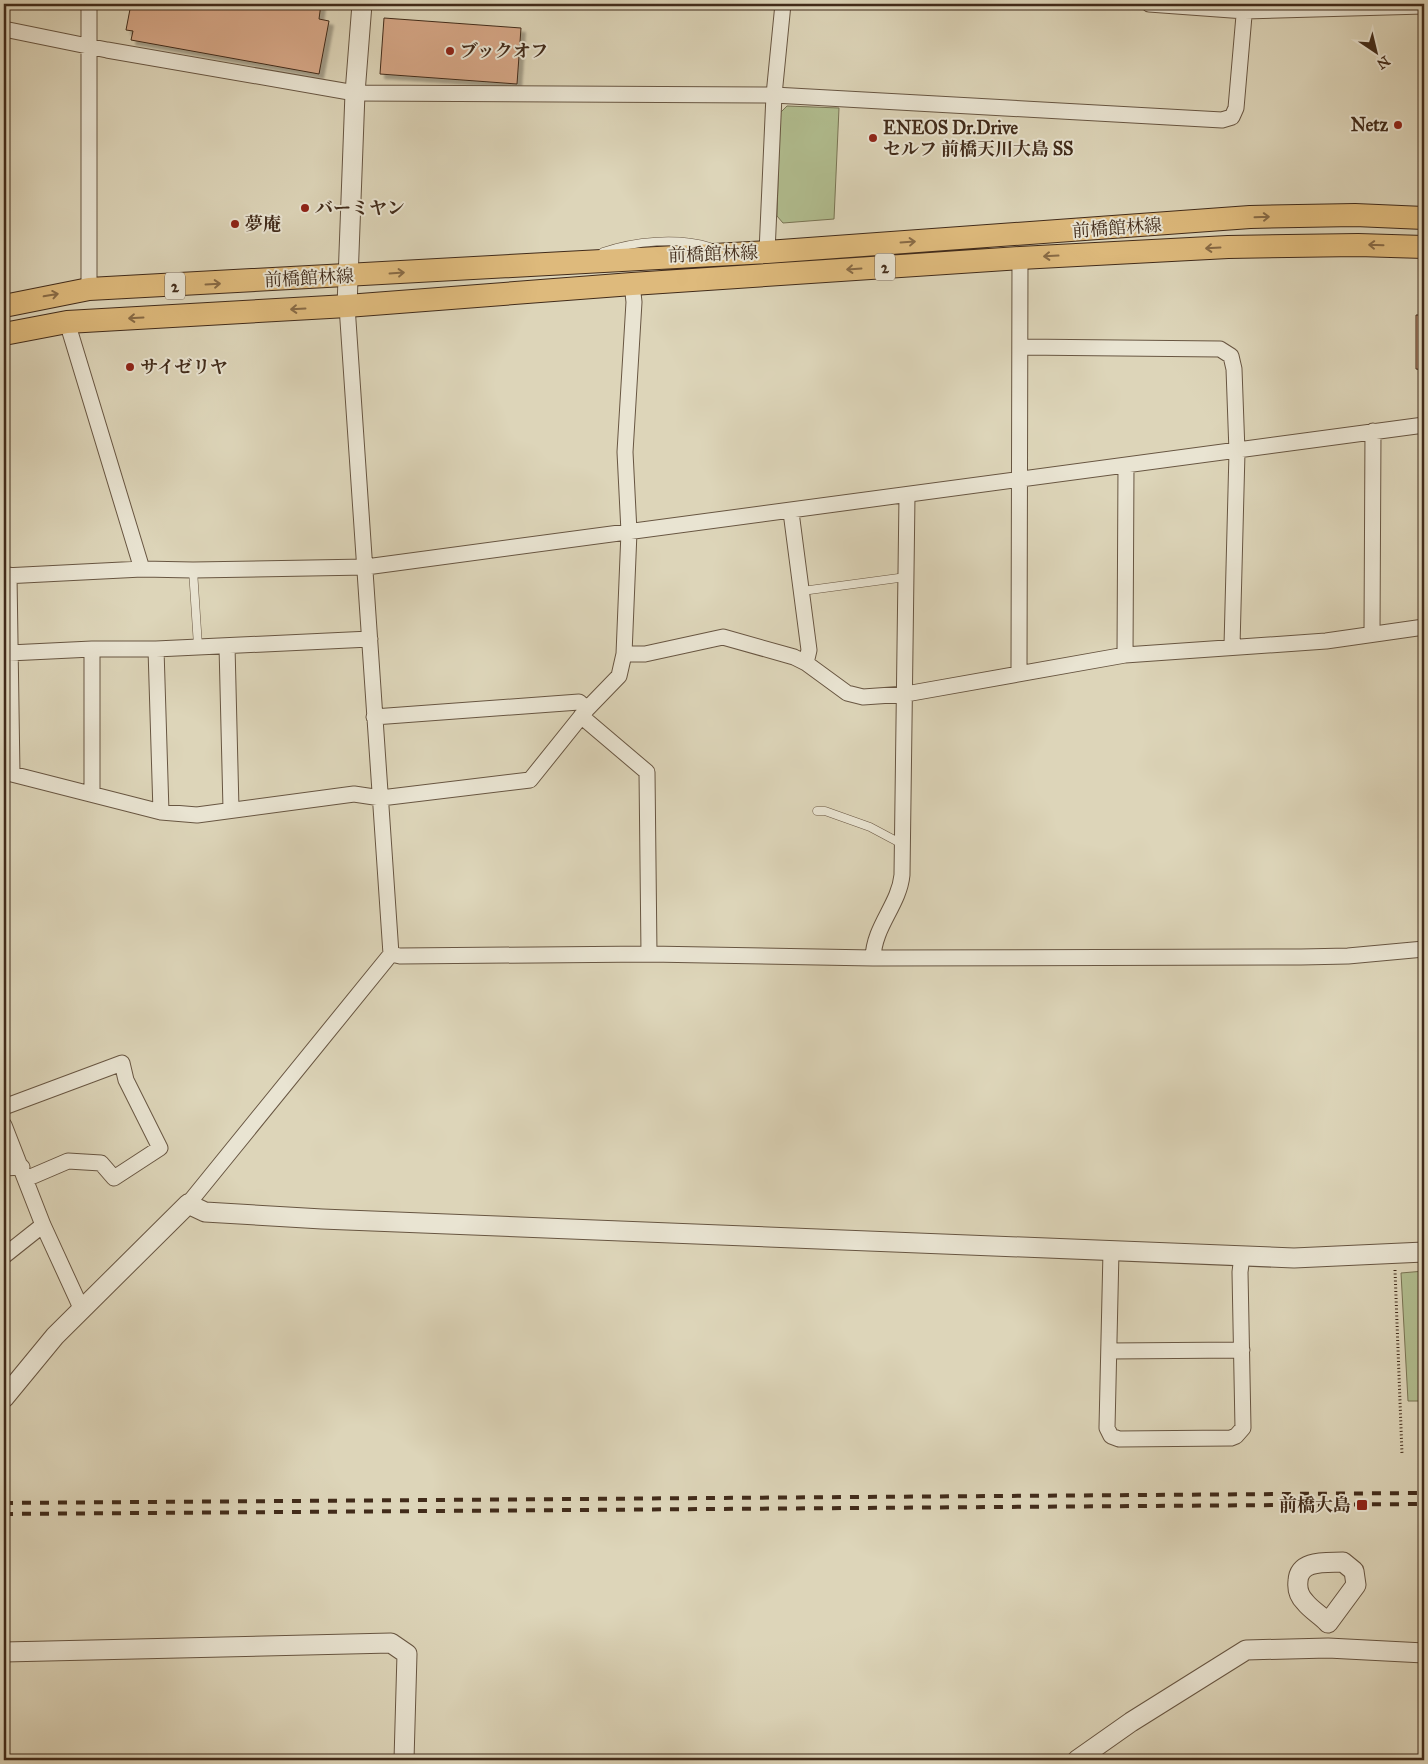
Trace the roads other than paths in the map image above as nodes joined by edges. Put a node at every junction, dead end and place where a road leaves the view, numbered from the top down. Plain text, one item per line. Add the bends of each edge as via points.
1 (89, 4) edge
2 (362, 4) edge
3 (783, 4) edge
4 (1149, 4) edge
5 (1424, 6) edge
6 (1245, 7) edge
7 (4, 29) edge
8 (89, 46) junction
9 (355, 93) junction
10 (774, 96) junction
11 (1424, 218) edge
12 (1424, 247) edge
13 (767, 252) junction
14 (1020, 258) junction
15 (348, 276) junction
16 (632, 284) junction
17 (88, 289) junction
18 (4, 306) edge
19 (347, 306) junction
20 (66, 322) junction
21 (4, 334) edge
22 (1021, 347) junction
23 (1424, 425) edge
24 (1373, 431) junction
25 (1237, 452) junction
26 (1126, 466) junction
27 (1019, 480) junction
28 (907, 496) junction
29 (790, 512) junction
30 (629, 532) junction
31 (366, 567) junction
32 (142, 569) junction
33 (193, 570) junction
34 (6, 576) edge
35 (906, 577) junction
36 (802, 591) junction
37 (1424, 627) edge
38 (1372, 633) junction
39 (370, 639) junction
40 (198, 646) junction
41 (227, 646) junction
42 (1232, 646) junction
43 (92, 649) junction
44 (156, 649) junction
45 (9, 652) junction
46 (624, 654) junction
47 (1125, 655) junction
48 (806, 663) junction
49 (1019, 673) junction
50 (906, 694) junction
51 (584, 712) junction
52 (374, 717) junction
53 (8, 773) edge
54 (92, 794) junction
55 (381, 798) junction
56 (231, 809) junction
57 (817, 811) dead end
58 (161, 812) junction
59 (902, 844) junction
60 (1424, 949) edge
61 (391, 954) junction
62 (649, 954) junction
63 (873, 958) junction
64 (4, 1107) edge
65 (4, 1125) edge
66 (4, 1168) edge
67 (24, 1173) junction
68 (188, 1204) junction
69 (43, 1225) junction
70 (1111, 1251) junction
71 (1424, 1252) edge
72 (4, 1256) edge
73 (1242, 1256) junction
74 (82, 1310) junction
75 (1242, 1350) junction
76 (1109, 1351) junction
77 (4, 1398) edge
78 (1328, 1623) dead end
79 (1328, 1648) junction
80 (4, 1652) edge
81 (1424, 1653) edge
82 (404, 1760) edge
83 (1076, 1760) edge

1 - 8 street
2 - 9 street
3 - 10 street
4 - 6 street
5 - 6 street
6 - 10 street via 1236,108 1227,119
7 - 8 street
8 - 9 street
8 - 17 street
9 - 10 street
9 - 15 street
10 - 13 street
13 -> 11 main road, 前橋館林線 / 2 via 1250,217
12 -> 14 main road, 前橋館林線 / 2 via 1246,246
15 -> 13 main road, 前橋館林線 / 2 via 580,260
14 -> 16 main road, 前橋館林線 / 2
14 - 22 street
17 -> 15 main road, 前橋館林線 / 2
15 - 19 street
16 - 19 main road, 前橋館林線 / 2
16 - 30 street via 634,302 626,452
18 -> 17 main road, 前橋館林線 / 2
19 -> 20 main road, 前橋館林線 / 2
19 - 31 street
20 - 21 main road, 前橋館林線 / 2
20 - 32 street
22 - 25 street via 1226,351 1231,356 1234,369
22 - 27 street
23 - 24 street
24 - 25 street
24 - 38 street
25 - 26 street
25 - 42 street
26 - 27 street
26 - 47 street
27 - 28 street
27 - 49 street
28 - 29 street
28 - 35 street
29 - 30 street
29 - 36 street
30 - 31 street
30 - 46 street
31 - 33 street
31 - 39 street
32 - 33 street
32 - 34 street
33 - 40 lane
34 - 45 street
35 - 36 lane
35 - 50 street
36 - 48 street via 809,650
37 - 38 street
38 - 42 street via 1326,641
39 - 41 street
39 - 52 street
40 - 41 street
40 - 44 street
41 - 56 street
42 - 47 street
43 - 44 street
43 - 45 street
43 - 54 street
44 - 58 street
45 - 53 street
46 - 48 street via 644,654 723,637
46 - 51 street via 619,676
47 - 49 street
48 - 50 street via 853,696
49 - 50 street
50 - 59 street
51 - 52 street via 579,702
51 - 55 street via 530,780
51 - 62 street via 647,772
52 - 55 street
53 - 54 street
54 - 58 street
55 - 56 street via 354,794
55 - 61 street
56 - 58 street via 197,815
57 - 59 lane via 870,827
59 - 63 street via 902,880 874,940
60 - 63 street via 1302,957
61 - 62 street
61 - 68 street
62 - 63 street
64 - 67 street via 122,1063 126,1080 160,1148 114,1178 101,1163 68,1161
65 - 67 street
66 - 67 street
67 - 69 street
68 - 70 street via 205,1212 322,1219
68 - 74 street
69 - 72 street
69 - 74 street
70 - 73 street
70 - 76 street
71 - 73 street via 1294,1258
73 - 75 street
74 - 77 street
75 - 76 street
75 - 76 street via 1244,1423 1236,1436 1119,1439 1111,1436 1107,1428
78 - 79 street
79 - 81 street
79 - 83 street via 1246,1650
80 - 82 street via 391,1643 407,1654

